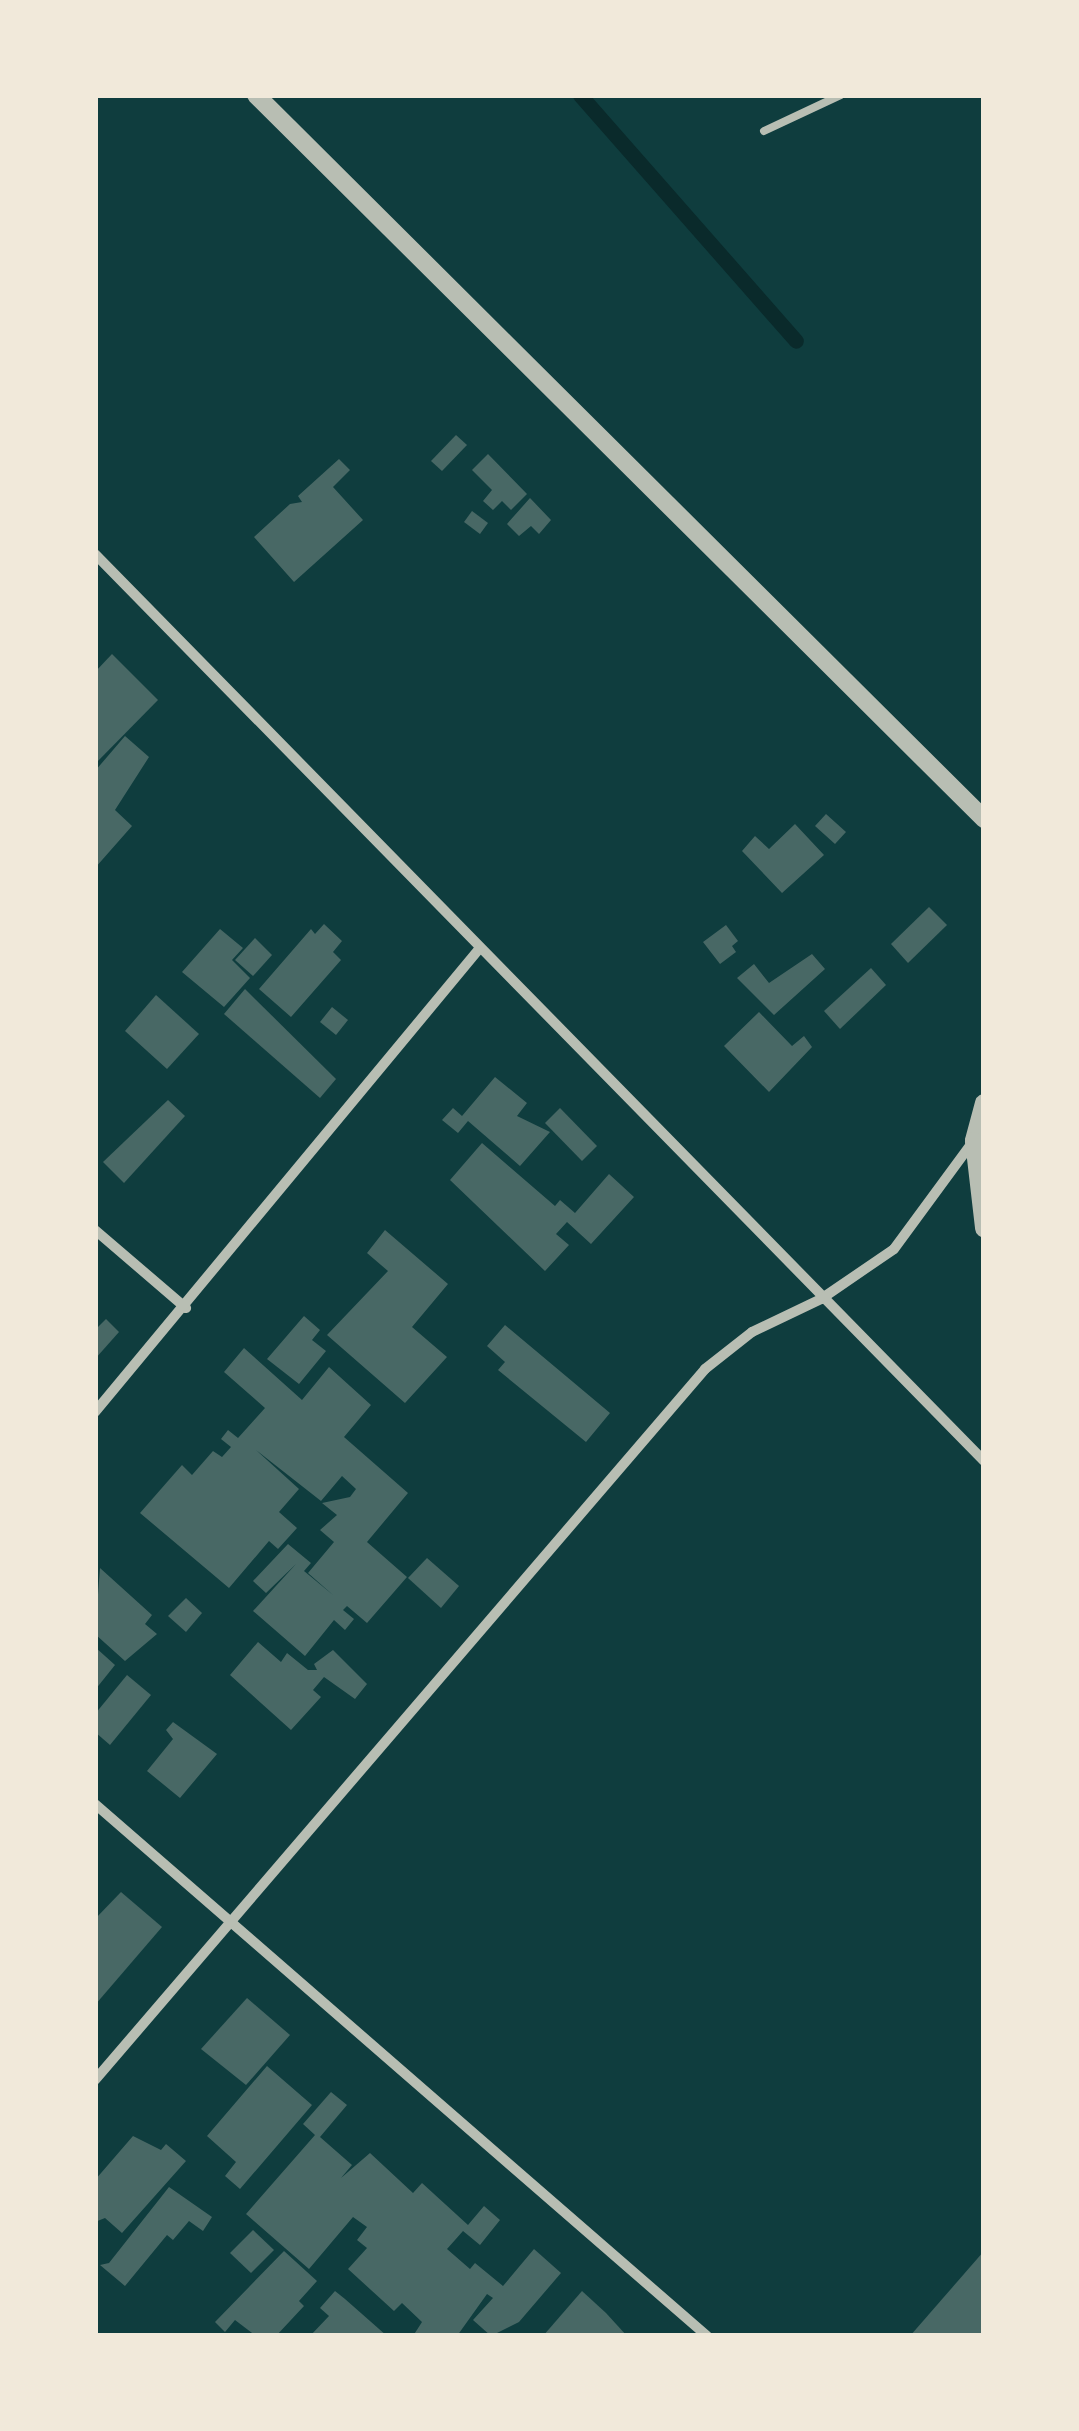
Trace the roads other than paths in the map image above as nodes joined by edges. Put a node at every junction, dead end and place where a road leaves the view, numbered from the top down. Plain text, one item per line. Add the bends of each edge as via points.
1 (256, 95) edge
2 (842, 95) edge
3 (764, 131) dead end
4 (95, 554) edge
5 (984, 819) edge
6 (480, 948) junction
7 (984, 1103) edge
8 (974, 1140) junction
9 (984, 1228) edge
10 (95, 1230) edge
11 (822, 1299) junction
12 (186, 1308) junction
13 (95, 1412) edge
14 (984, 1462) edge
15 (95, 1804) edge
16 (233, 1919) junction
17 (95, 2080) edge
18 (708, 2336) edge

1 - 5 street
2 - 3 lane
4 - 6 street
6 - 11 street
6 - 12 street
7 - 8 street
8 - 9 street
8 - 11 street via 894,1249
10 - 12 street
11 - 14 street
11 - 16 street via 752,1332 704,1369
12 - 13 street
15 - 16 street
16 - 17 street
16 - 18 street

